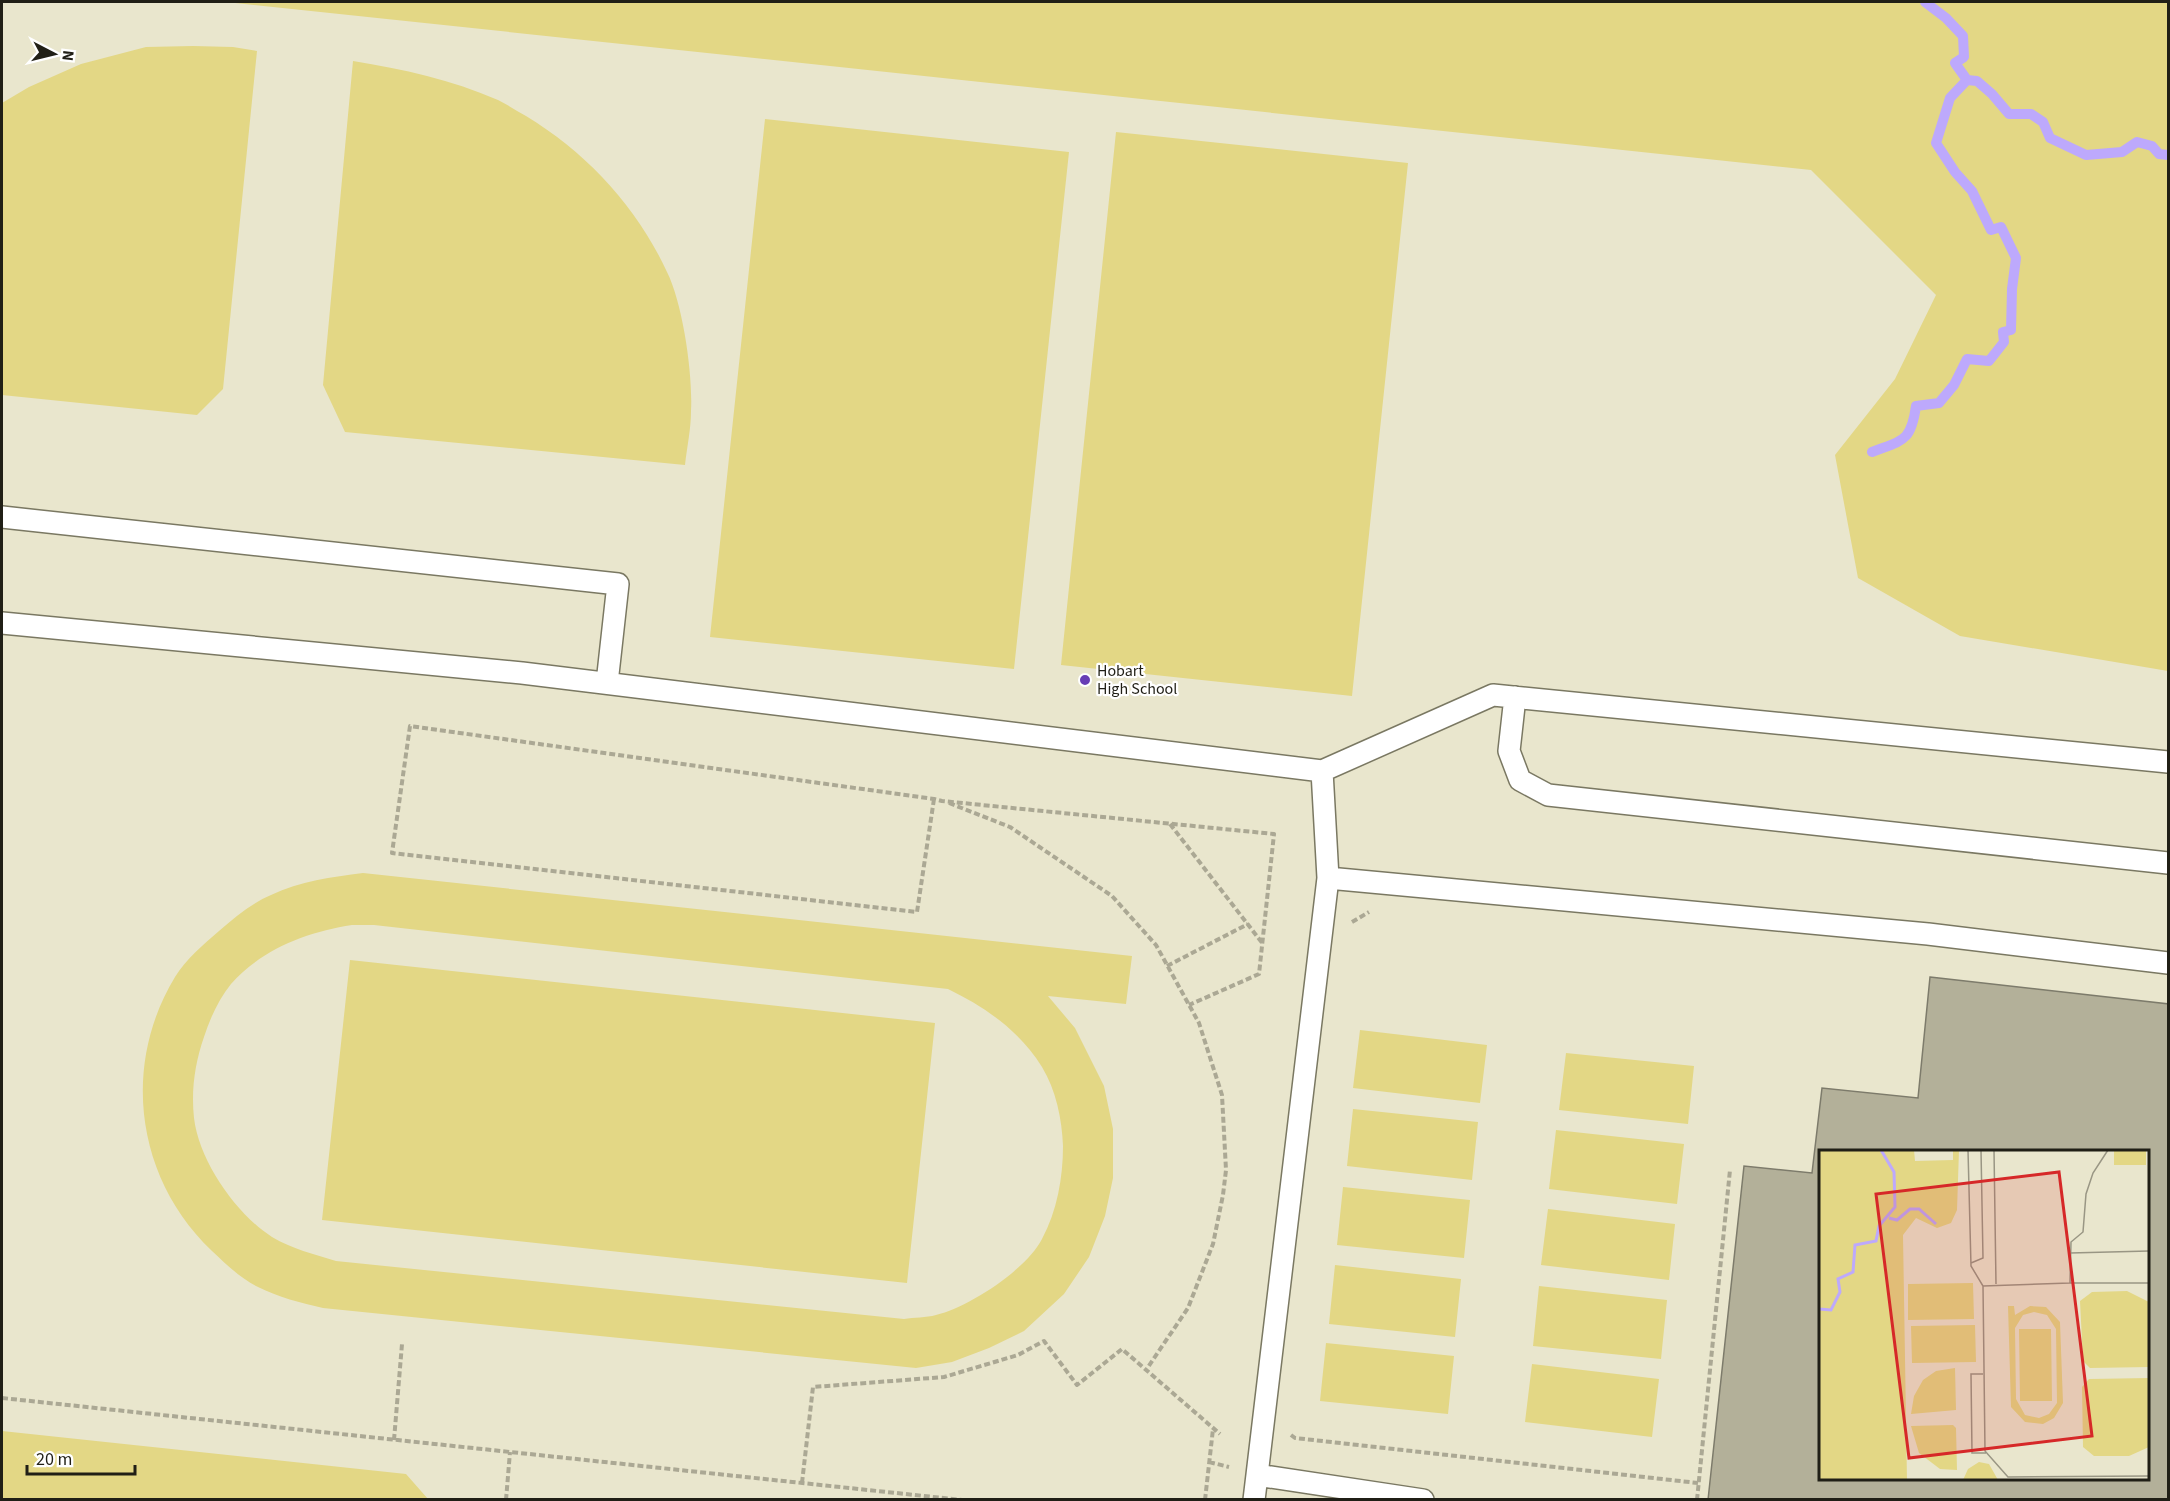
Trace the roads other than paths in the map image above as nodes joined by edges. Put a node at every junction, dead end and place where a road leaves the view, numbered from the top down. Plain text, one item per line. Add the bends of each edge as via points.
1 (2, 517) edge
2 (2, 623) edge
3 (607, 683) junction
4 (1515, 697) junction
5 (2169, 762) edge
6 (1322, 771) junction
7 (2169, 863) edge
8 (1328, 878) junction
9 (2169, 963) edge
10 (1257, 1474) junction
11 (1254, 1500) edge
12 (1423, 1500) edge

1 - 3 lane via 618,584
2 - 3 lane
3 - 6 lane
4 - 5 lane
4 - 6 lane via 1493,695
4 - 7 lane via 1509,752 1520,780 1548,795
6 - 8 lane
8 - 9 lane via 1916,933
8 - 10 lane
10 - 11 lane
10 - 12 lane

